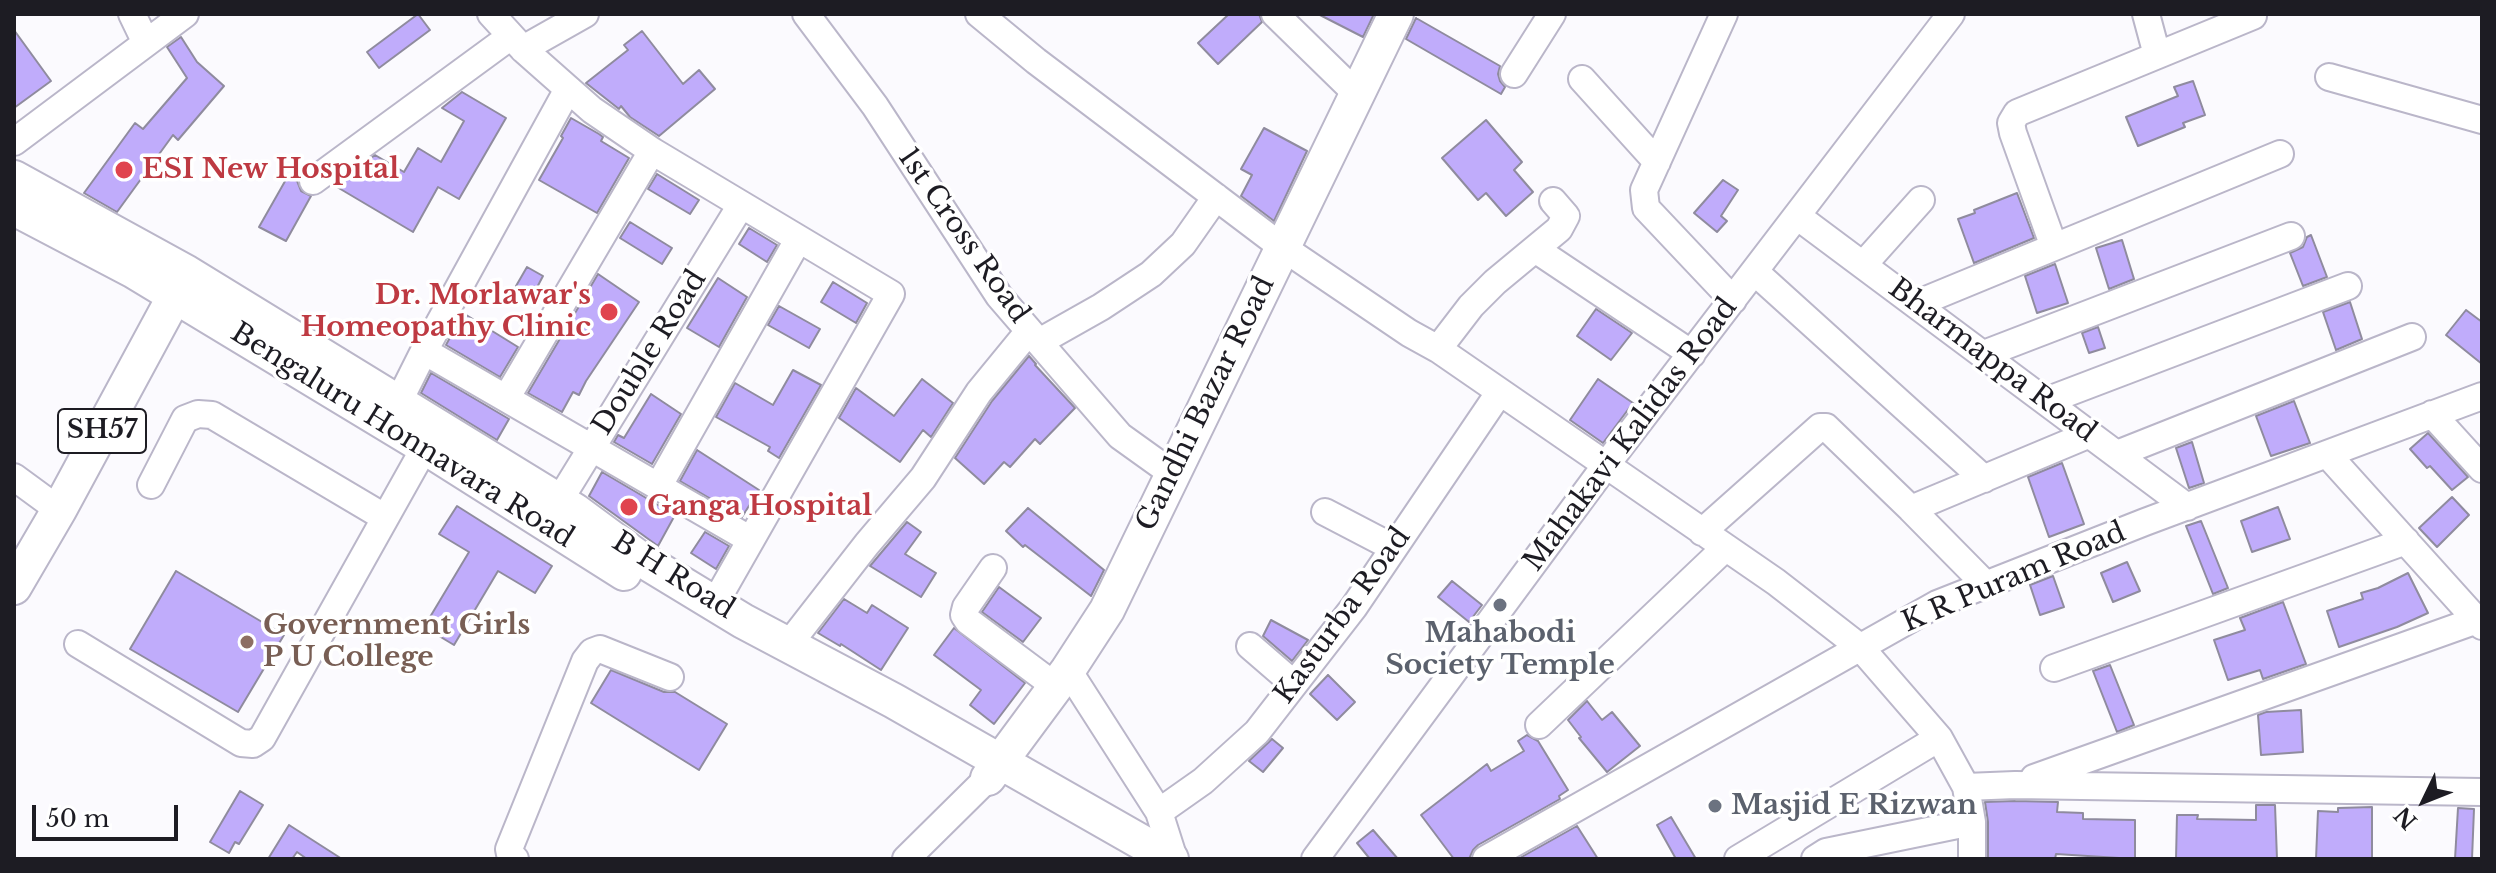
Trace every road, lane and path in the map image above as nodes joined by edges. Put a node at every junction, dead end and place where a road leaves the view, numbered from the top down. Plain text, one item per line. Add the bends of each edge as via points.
1 (132, 14) edge
2 (185, 14) edge
3 (491, 14) edge
4 (585, 14) edge
5 (806, 14) edge
6 (979, 14) edge
7 (1275, 14) edge
8 (1396, 14) edge
9 (1552, 14) edge
10 (1724, 14) edge
11 (1951, 14) edge
12 (2146, 14) edge
13 (2253, 16) edge
14 (517, 42) junction
15 (146, 43) junction
16 (2157, 55) junction
17 (1514, 74) dead end
18 (2329, 77) dead end
19 (1582, 79) dead end
20 (568, 89) junction
21 (1357, 94) junction
22 (2482, 120) edge
23 (14, 142) edge
24 (652, 151) junction
25 (2280, 154) dead end
26 (1657, 162) junction
27 (14, 178) edge
28 (313, 181) dead end
29 (1216, 197) junction
30 (1921, 200) dead end
31 (1553, 201) dead end
32 (741, 205) junction
33 (14, 208) edge
34 (1797, 216) junction
35 (2291, 236) dead end
36 (798, 240) junction
37 (1282, 247) junction
38 (2054, 247) junction
39 (1535, 249) junction
40 (1863, 265) junction
41 (1755, 272) junction
42 (181, 285) junction
43 (2348, 286) dead end
44 (1733, 300) junction
45 (1916, 304) junction
46 (1034, 336) junction
47 (2412, 337) dead end
48 (1438, 349) junction
49 (424, 351) junction
50 (1692, 354) junction
51 (1984, 354) junction
52 (1499, 393) junction
53 (2482, 396) edge
54 (507, 397) junction
55 (2046, 401) junction
56 (398, 403) junction
57 (2432, 414) junction
58 (2090, 434) junction
59 (425, 447) junction
60 (592, 449) junction
61 (2117, 454) junction
62 (2327, 454) junction
63 (1606, 465) junction
64 (2482, 469) edge
65 (1173, 474) junction
66 (14, 477) edge
67 (1984, 479) junction
68 (151, 485) dead end
69 (658, 487) junction
70 (559, 501) junction
71 (2187, 507) junction
72 (1911, 509) junction
73 (59, 510) junction
74 (1325, 512) dead end
75 (384, 517) junction
76 (1702, 532) junction
77 (751, 540) junction
78 (2406, 541) junction
79 (1394, 548) junction
80 (1725, 548) junction
81 (993, 568) dead end
82 (1986, 585) junction
83 (14, 587) edge
84 (715, 603) junction
85 (2479, 623) edge
86 (78, 644) dead end
87 (789, 644) junction
88 (1250, 646) dead end
89 (1861, 648) junction
90 (2054, 668) dead end
91 (670, 677) dead end
92 (1062, 678) junction
93 (1294, 684) junction
94 (1539, 725) dead end
95 (1939, 738) junction
96 (994, 770) junction
97 (2015, 785) junction
98 (1966, 787) junction
99 (2482, 792) edge
100 (1159, 812) junction
101 (1972, 822) junction
102 (506, 857) edge
103 (906, 859) edge
104 (1129, 859) edge
105 (1172, 859) edge
106 (1315, 859) edge
107 (1486, 859) edge
108 (1738, 859) edge
109 (1815, 859) edge
110 (1972, 859) edge

1 - 15 street
2 - 15 street
3 - 14 street
4 - 14 street
5 - 46 street, 1st Cross Road via 875,106 999,296
6 - 29 street
7 - 21 street
8 - 21 main road, Gandhi Bazar Road
9 - 17 street
10 - 26 street
11 - 34 street, Mahakavi Kalidas Road
12 - 16 street
13 - 16 street
14 - 20 street
14 - 28 street
15 - 23 street
16 - 38 street via 2017,113 2011,123
18 - 22 street
19 - 26 street
20 - 24 street
20 - 49 street
21 - 37 main road, Gandhi Bazar Road
24 - 32 street
24 - 54 street
25 - 38 street
26 - 44 street via 1644,190 1646,208
27 - 42 main road
29 - 37 street
29 - 46 street via 1183,244 1151,274 1101,307
30 - 40 street
31 - 39 street via 1565,221
32 - 36 street
32 - 60 street, Double Road
33 - 42 main road via 134,271
34 - 40 street, Bharmappa Road
34 - 41 street, Mahakavi Kalidas Road
35 - 51 street
36 - 69 street
36 - 77 street via 891,294
37 - 48 street
37 - 65 main road, Gandhi Bazar Road
38 - 45 street
39 - 48 street via 1471,306
39 - 50 street
40 - 45 street, Bharmappa Road
41 - 44 street, Mahakavi Kalidas Road
41 - 67 street
42 - 56 main road, B H Road
42 - 59 main road, Bengaluru Honnavara Road
42 - 73 main road, SH57
43 - 55 street
44 - 50 street, Mahakavi Kalidas Road
45 - 51 street, Bharmappa Road
46 - 65 street, 1st Cross Road via 1120,436
46 - 87 street via 979,392 923,478
47 - 61 street
48 - 52 street
49 - 54 street
49 - 56 street
50 - 63 street, Mahakavi Kalidas Road
51 - 55 street, Bharmappa Road
52 - 63 street
52 - 79 street, Kasturba Road
53 - 57 street, K R Puram Road
54 - 60 street
55 - 58 street, Bharmappa Road
56 - 70 main road, B H Road
57 - 62 street, K R Puram Road
57 - 64 street
58 - 61 street, Bharmappa Road
58 - 67 street
59 - 75 street
59 - 96 main road, Bengaluru Honnavara Road via 733,638
60 - 69 street
60 - 70 street, Double Road
61 - 71 street, Bharmappa Road
62 - 71 street, K R Puram Road
62 - 78 street
63 - 76 street
63 - 106 street, Mahakavi Kalidas Road
65 - 92 main road, Gandhi Bazar Road via 1107,610
66 - 73 street
67 - 72 street
68 - 75 street via 185,419 212,415
69 - 77 street
70 - 84 main road, B H Road
71 - 82 street, K R Puram Road
72 - 76 street via 1823,427
72 - 82 street
73 - 83 main road, SH57
74 - 79 street
75 - 86 street via 262,738 253,744 241,743
76 - 80 street
77 - 84 street
78 - 85 street
78 - 90 street
79 - 93 street, Kasturba Road
80 - 89 street
80 - 94 street
81 - 92 street via 964,615
82 - 89 street, K R Puram Road via 1937,604
84 - 87 main road, B H Road
85 - 97 street
87 - 96 main road, B H Road
88 - 93 street
89 - 95 street
89 - 107 street, K R Puram Road
91 - 102 street via 600,649 592,652
92 - 96 main road, Gandhi Bazar Road
92 - 100 street
93 - 100 street, Kasturba Road via 1257,732
95 - 98 street
95 - 108 street
96 - 103 street
96 - 104 main road, Bengaluru Honnavara Road
96 - 105 main road, B H Road
97 - 98 street
97 - 99 street
98 - 101 street
100 - 105 street
101 - 109 street via 1826,852
101 - 110 street

